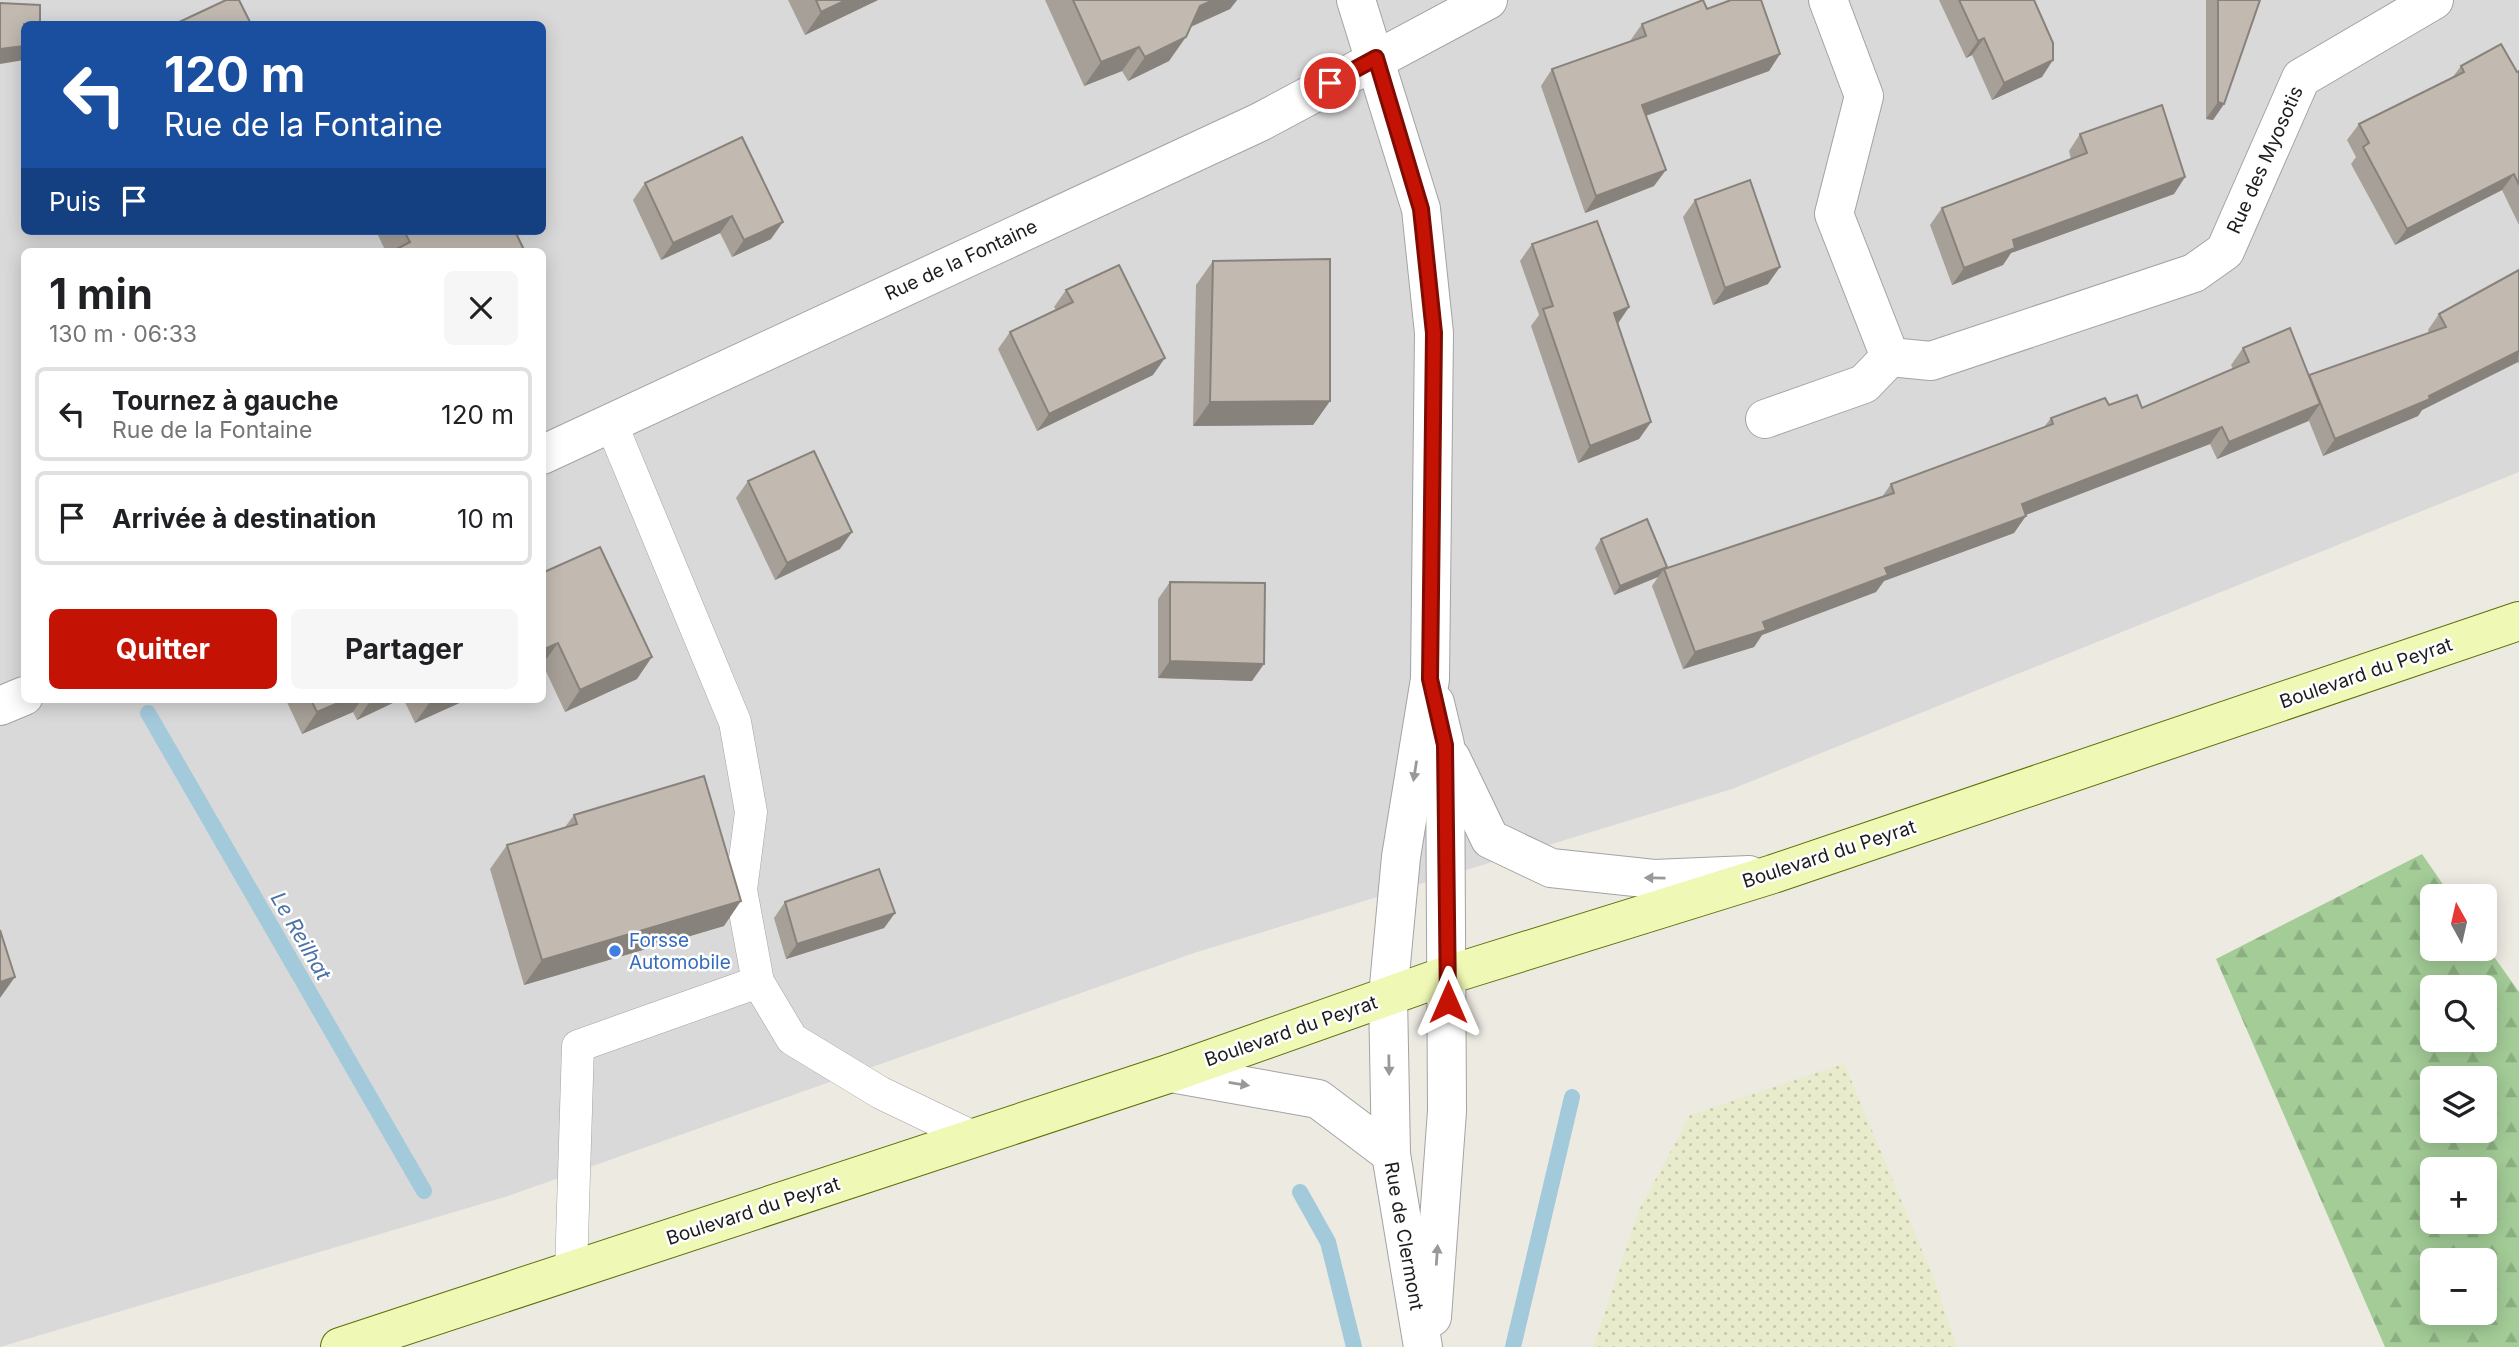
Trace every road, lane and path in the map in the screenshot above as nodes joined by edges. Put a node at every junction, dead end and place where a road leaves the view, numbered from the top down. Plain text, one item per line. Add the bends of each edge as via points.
1 (1356, 0) edge
2 (1488, 0) edge
3 (1828, 0) edge
4 (2434, 0) edge
5 (1376, 58) junction
6 (1890, 357) junction
7 (1765, 419) dead end
8 (611, 423) junction
9 (546, 454) edge
10 (2519, 621) edge
11 (1430, 679) junction
12 (21, 697) edge
13 (0, 706) edge
14 (1445, 745) junction
15 (1773, 874) junction
16 (1448, 975) junction
17 (758, 982) junction
18 (1388, 996) junction
19 (1171, 1073) junction
20 (975, 1138) junction
21 (1391, 1154) junction
22 (571, 1271) junction
23 (341, 1347) edge
24 (1423, 1347) edge
25 (1430, 1347) edge

1 - 5 street
2 - 5 street, Rue de la Fontaine
3 - 6 street via 1864,96 1834,214
4 - 6 street, Rue des Myosotis via 2301,78 2225,251 2194,273 1931,361
5 - 8 street, Rue de la Fontaine via 1260,122
5 - 11 street via 1421,209 1434,333
6 - 7 street via 1864,384
8 - 9 street, Rue de la Fontaine
8 - 17 lane via 735,722 751,812 741,890
10 - 15 main road, Boulevard du Peyrat
11 - 14 street
11 -> 18 street via 1401,857
12 - 13 street
15 -> 14 street via 1654,879 1551,868 1490,839
14 - 16 street
15 - 16 main road, Boulevard du Peyrat
16 - 18 main road, Boulevard du Peyrat
25 -> 16 street via 1447,1111
17 - 20 lane via 792,1038 881,1093
17 - 22 lane via 578,1046
18 - 19 main road, Boulevard du Peyrat
18 -> 21 street
19 - 20 main road, Boulevard du Peyrat
19 -> 21 street, Rue de Clermont via 1318,1100
20 - 22 main road, Boulevard du Peyrat
21 - 24 street, Rue de Clermont
22 - 23 main road, Boulevard du Peyrat

